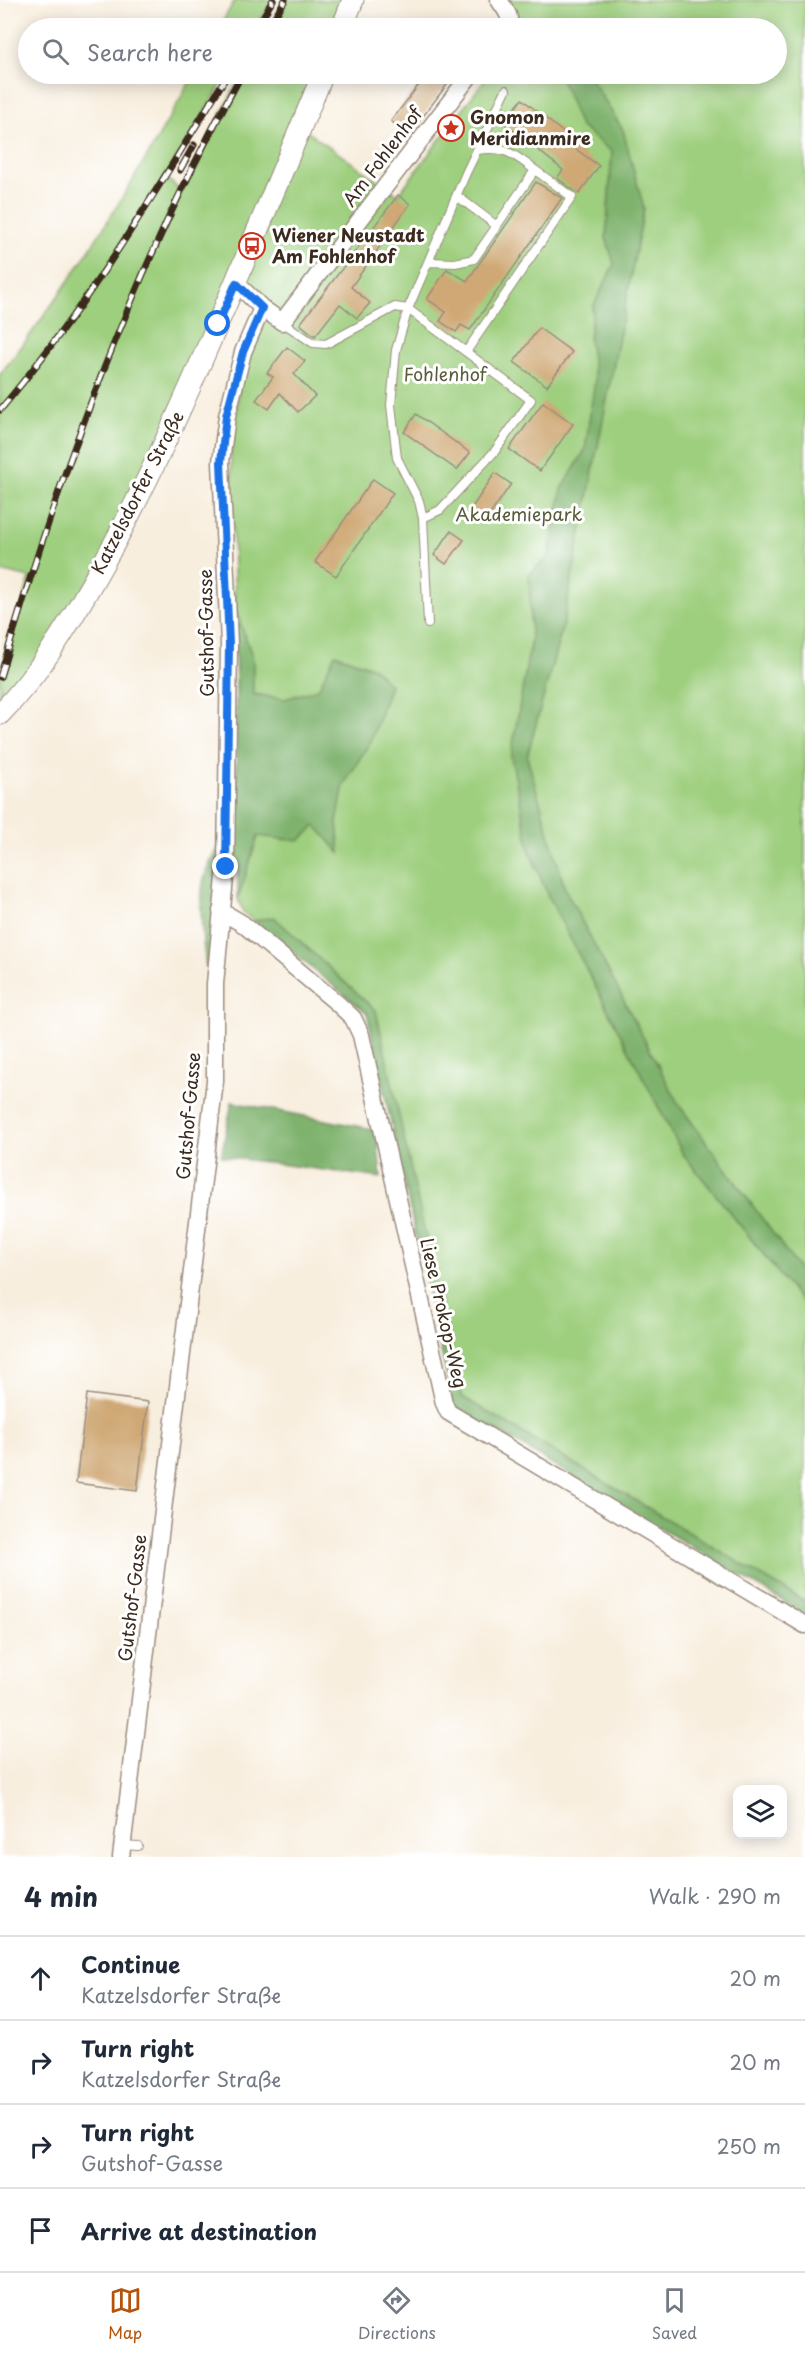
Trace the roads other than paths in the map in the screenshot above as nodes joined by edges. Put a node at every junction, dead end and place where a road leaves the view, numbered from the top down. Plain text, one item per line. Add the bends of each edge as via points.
1 (354, 0) edge
2 (499, 0) edge
3 (346, 18) edge
4 (509, 18) edge
5 (319, 84) edge
6 (463, 84) edge
7 (506, 90) dead end
8 (477, 150) junction
9 (536, 170) junction
10 (457, 196) junction
11 (497, 226) junction
12 (429, 262) junction
13 (236, 283) junction
14 (262, 308) junction
15 (408, 309) junction
16 (282, 322) junction
17 (466, 352) junction
18 (423, 518) junction
19 (428, 624) dead end
20 (0, 714) edge
21 (221, 911) junction
22 (805, 1625) edge
23 (127, 1850) edge

1 - 3 street
2 - 4 street
5 - 13 street, Katzelsdorfer Straße
6 - 16 street, Am Fohlenhof
7 - 8 lane
8 - 9 lane via 509,151
8 - 10 lane
9 - 11 lane
9 - 17 lane via 572,197
10 - 11 lane
10 - 12 lane
11 - 12 lane via 474,259
12 - 15 lane
13 - 14 street
13 - 20 street, Katzelsdorfer Straße via 170,435 124,528 65,630
14 - 16 street
14 - 21 street, Gutshof-Gasse via 243,352 226,416 221,462 229,644 226,867
15 - 16 lane via 395,307 326,344 313,343
15 - 17 lane
15 - 18 lane via 396,350 392,405 397,458 419,501
17 - 18 lane via 531,400 495,451 440,510
18 - 19 lane
21 - 22 street, Liese Prokop-Weg via 243,924 337,1003 353,1018 361,1035 448,1413
21 - 23 street, Gutshof-Gasse via 215,984 215,1081

